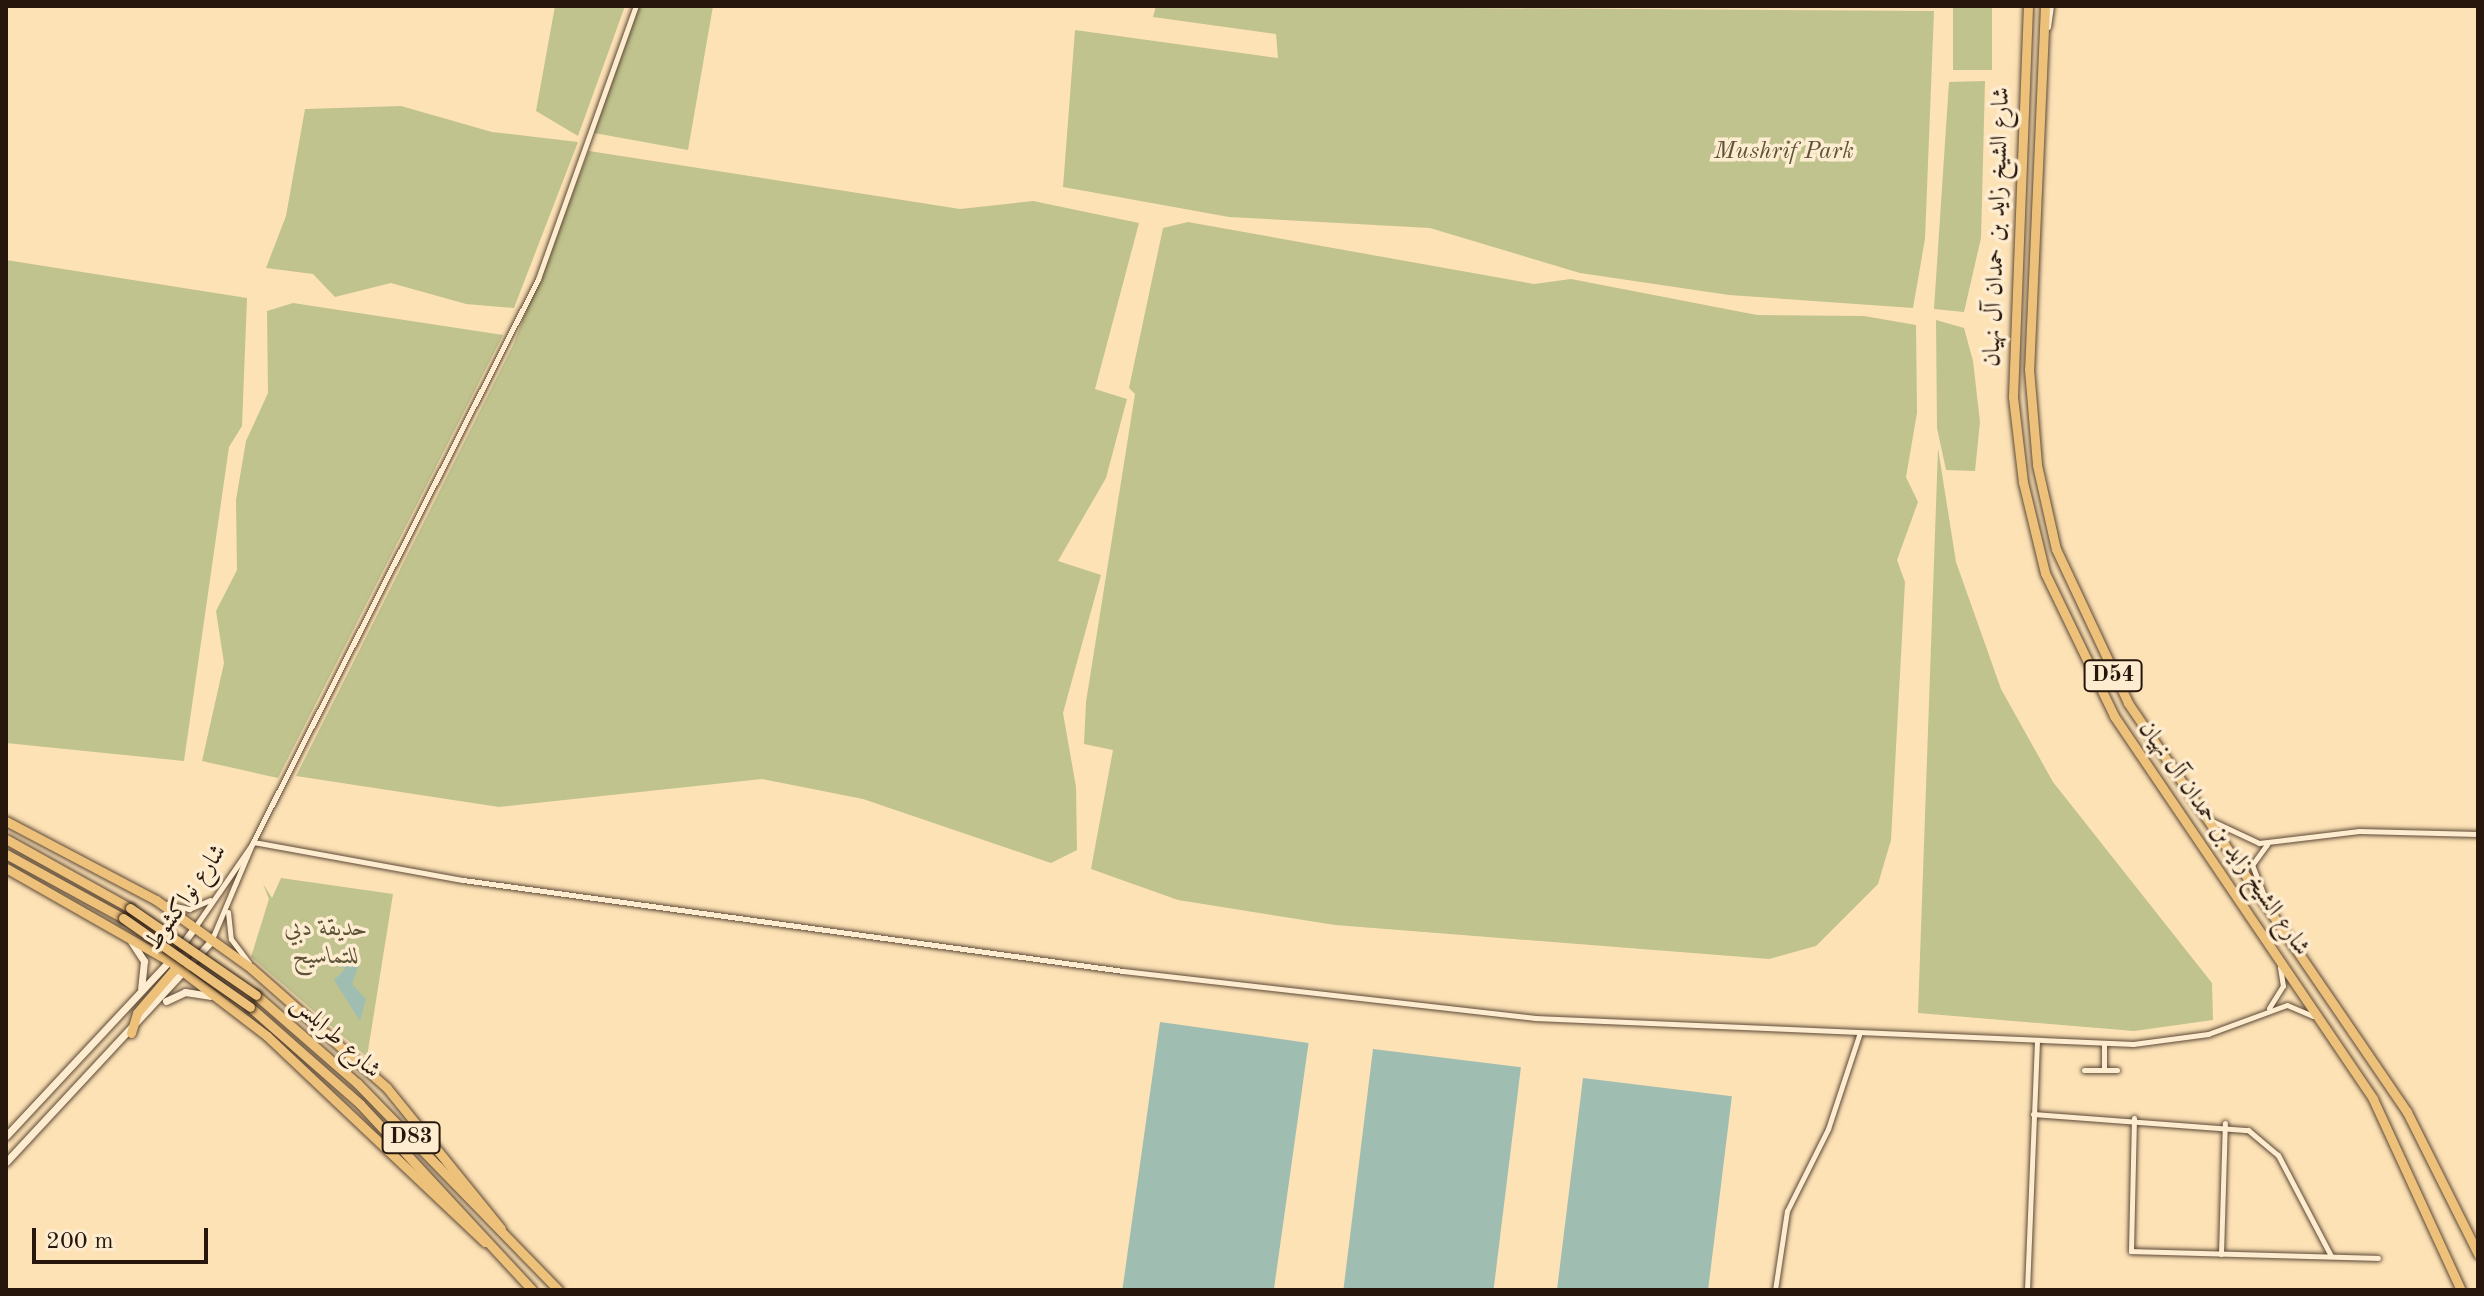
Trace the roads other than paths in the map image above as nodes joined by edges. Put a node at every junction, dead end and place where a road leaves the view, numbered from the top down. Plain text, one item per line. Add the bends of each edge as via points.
1 (636, 6) edge
2 (2028, 6) edge
3 (2045, 6) edge
4 (2051, 6) edge
5 (2043, 52) junction
6 (2205, 815) junction
7 (6, 821) edge
8 (2478, 834) edge
9 (6, 839) edge
10 (253, 842) junction
11 (2269, 843) junction
12 (6, 854) edge
13 (6, 868) edge
14 (217, 894) junction
15 (156, 900) junction
16 (230, 903) junction
17 (2268, 905) junction
18 (2260, 927) junction
19 (194, 928) junction
20 (125, 934) junction
21 (212, 940) junction
22 (173, 964) junction
23 (251, 968) junction
24 (187, 974) junction
25 (139, 994) junction
26 (157, 1006) junction
27 (227, 1006) junction
28 (2268, 1009) junction
29 (131, 1033) junction
30 (1859, 1035) junction
31 (2037, 1041) junction
32 (2104, 1043) junction
33 (2340, 1046) junction
34 (2084, 1070) dead end
35 (2104, 1070) junction
36 (2117, 1070) dead end
37 (2033, 1114) junction
38 (2134, 1118) junction
39 (2225, 1123) junction
40 (6, 1136) edge
41 (6, 1162) edge
42 (501, 1229) junction
43 (485, 1242) junction
44 (2221, 1254) junction
45 (2478, 1254) edge
46 (2331, 1256) junction
47 (2378, 1258) dead end
48 (532, 1290) edge
49 (558, 1290) edge
50 (1775, 1290) edge
51 (2027, 1290) edge
52 (2461, 1290) edge

1 - 10 street via 538,279
2 - 18 highway, شارع الشيخ زايد بن حمدان آل نهيان / D54 via 2012,366 2032,528 2088,671
3 - 5 highway, شارع الشيخ زايد بن حمدان آل نهيان / D54
4 - 5 street
5 - 6 highway, شارع الشيخ زايد بن حمدان آل نهيان / D54 via 2029,369 2045,508 2100,652
6 - 11 street via 2240,840
6 - 17 highway, شارع الشيخ زايد بن حمدان آل نهيان / D54
7 - 15 highway
8 - 11 street via 2359,831
9 - 42 highway, شارع طرابلس / D83, bridge via 130,908 256,995 357,1083
10 - 14 street, شارع نواكشوط
10 - 16 street, شارع نواكشوط
10 - 30 street via 447,878 1372,1001
11 - 17 street via 2252,859
12 - 43 highway, شارع طرابلس / D83, bridge via 123,918 250,1007 360,1104
13 - 20 highway
14 - 15 street via 189,909
14 - 19 street, شارع نواكشوط
15 - 19 highway
16 - 21 street, شارع نواكشوط
16 - 23 street via 231,939
17 - 45 highway, شارع الشيخ زايد بن حمدان آل نهيان / D54 via 2414,1124
18 - 28 street via 2284,980
18 - 33 highway, شارع الشيخ زايد بن حمدان آل نهيان / D54
19 - 21 highway
19 - 22 highway via 193,947
20 - 22 highway
20 - 25 street via 144,961
21 - 23 highway
21 - 24 street, شارع نواكشوط
22 - 24 highway
22 - 25 street, شارع نواكشوط
22 - 29 highway via 137,1013
23 - 42 highway via 387,1088
24 - 26 street, شارع نواكشوط
24 - 27 highway
25 - 40 street, شارع نواكشوط
26 - 27 street via 190,992
26 - 29 street, شارع نواكشوط
27 - 43 highway via 320,1080
28 - 32 street via 2196,1037
28 - 33 street via 2303,1008
29 - 41 street, شارع نواكشوط
30 - 31 street
30 - 50 street via 1828,1129 1787,1211
31 - 32 street
31 - 37 street
32 - 35 street
33 - 52 highway, شارع الشيخ زايد بن حمدان آل نهيان / D54 via 2408,1166
34 - 35 street
35 - 36 street
37 - 38 street
37 - 51 street
38 - 39 street
38 - 44 street via 2129,1250
39 - 44 street
39 - 46 street via 2273,1149
42 - 49 highway, شارع طرابلس / D83
43 - 48 highway, شارع طرابلس / D83
44 - 46 street
46 - 47 street

